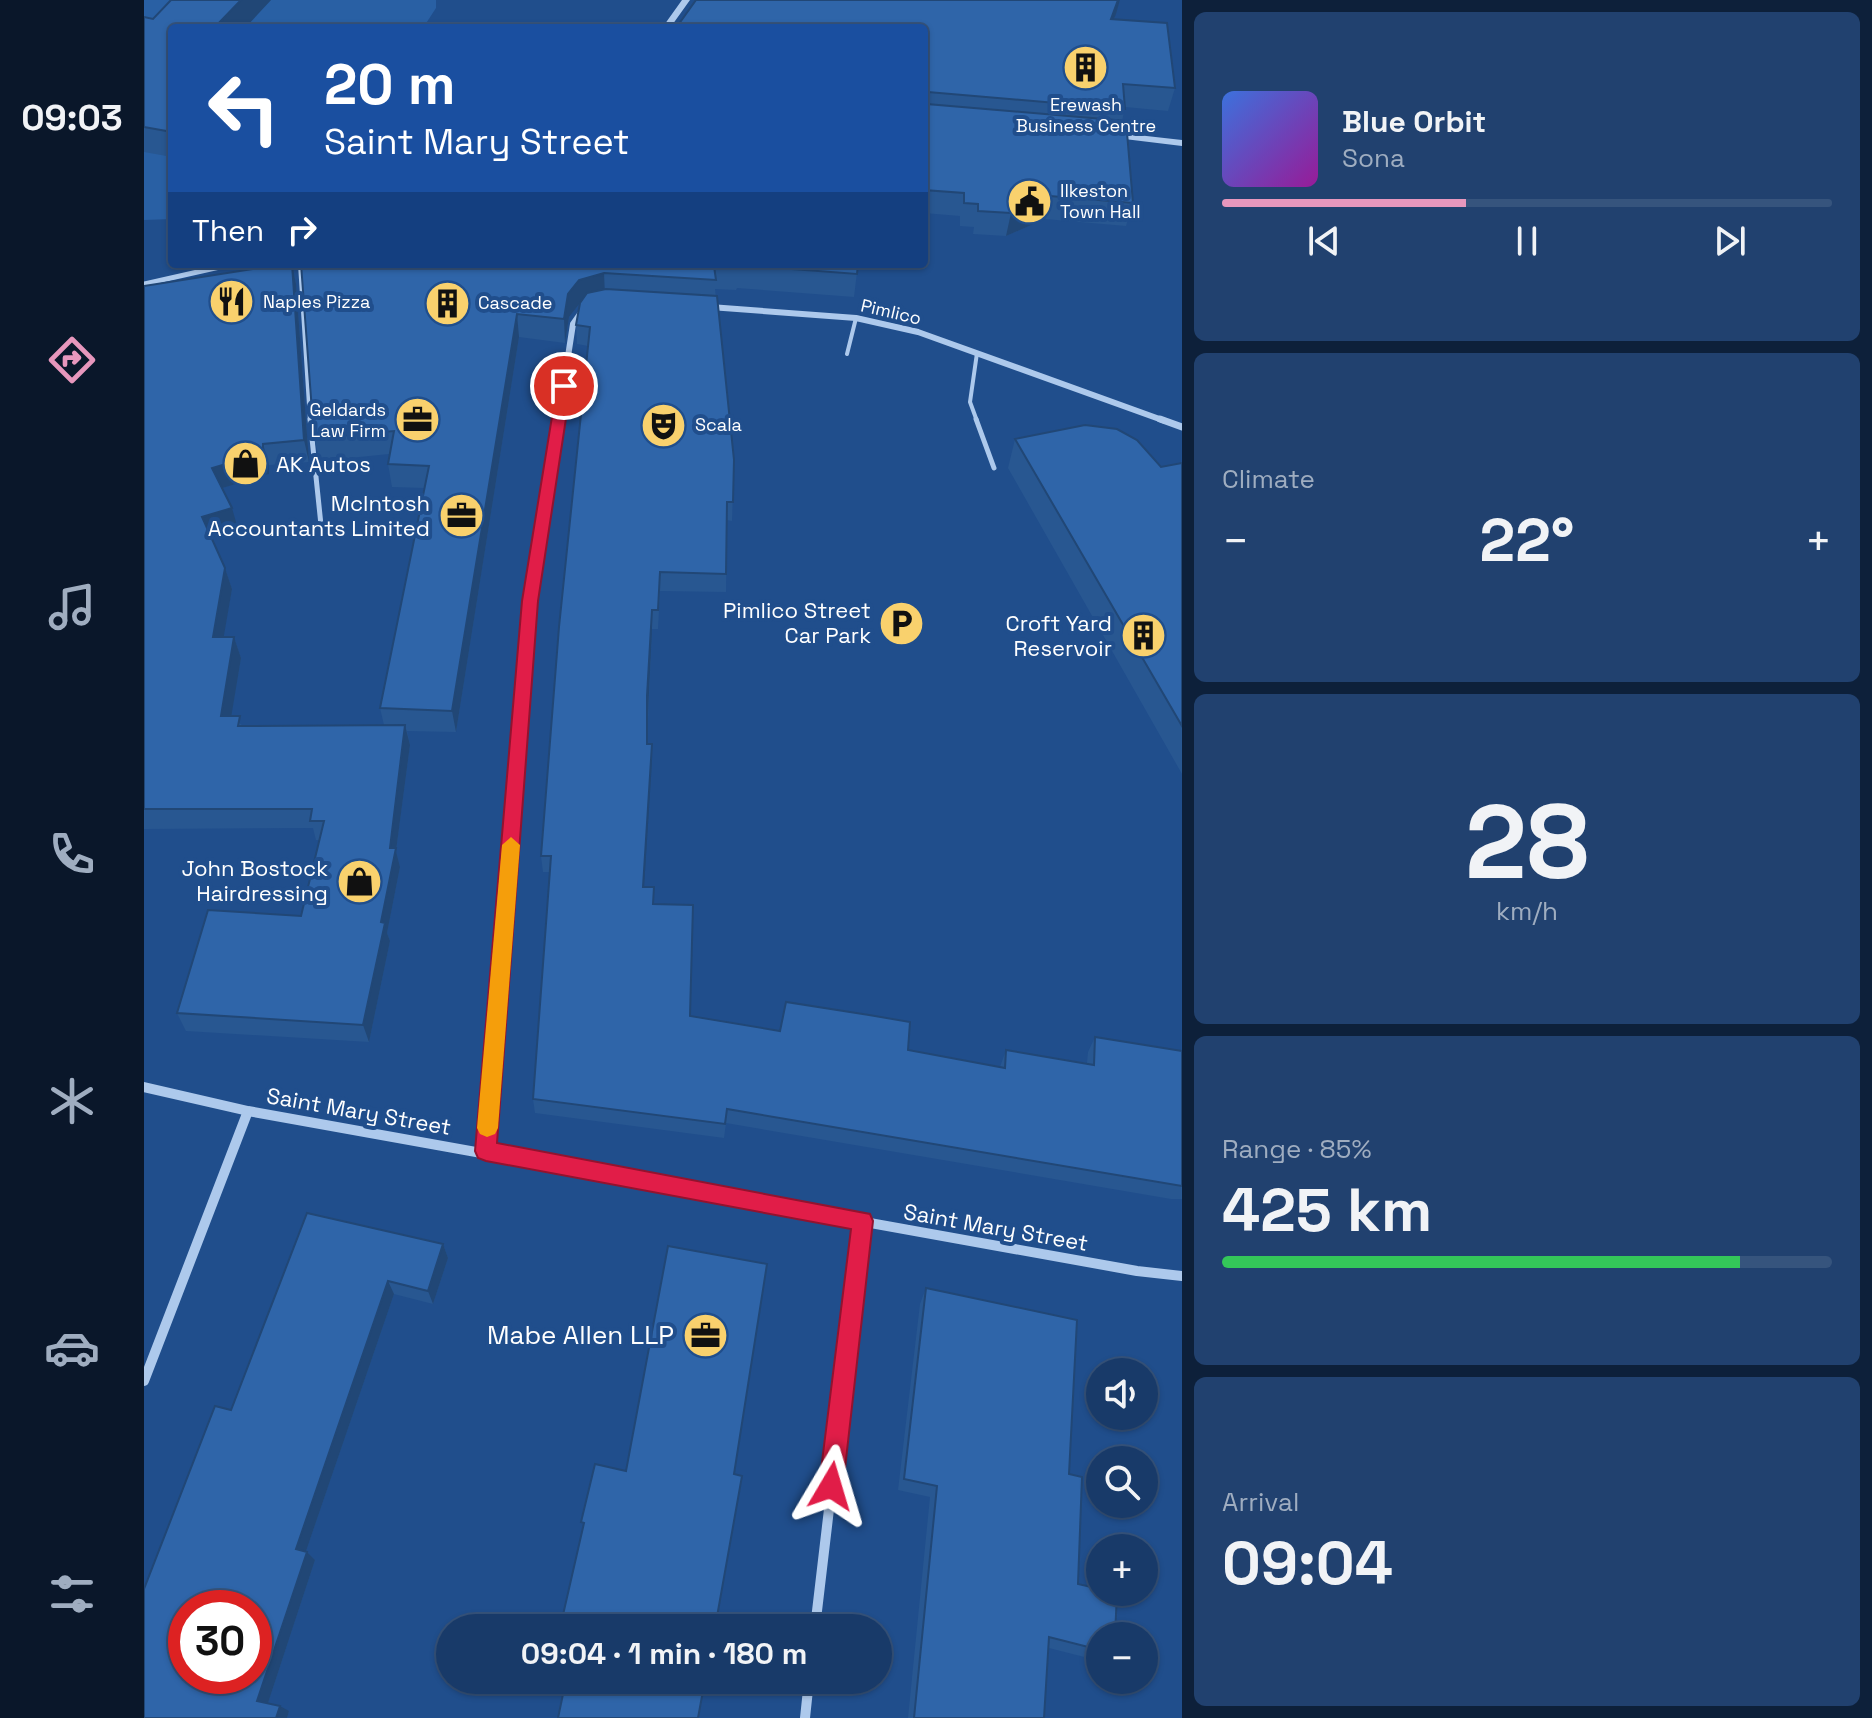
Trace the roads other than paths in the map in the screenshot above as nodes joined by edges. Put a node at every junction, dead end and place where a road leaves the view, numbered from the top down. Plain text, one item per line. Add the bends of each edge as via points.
1 (686, 0) edge
2 (669, 24) edge
3 (1101, 135) edge
4 (1182, 143) edge
5 (215, 268) edge
6 (300, 268) edge
7 (144, 284) edge
8 (593, 303) edge
9 (705, 307) edge
10 (856, 318) junction
11 (977, 353) junction
12 (847, 354) dead end
13 (1182, 427) edge
14 (994, 468) dead end
15 (321, 525) dead end
16 (144, 1087) edge
17 (248, 1111) junction
18 (486, 1151) junction
19 (863, 1221) junction
20 (1182, 1276) edge
21 (144, 1381) edge
22 (817, 1614) edge
23 (808, 1694) edge
24 (805, 1718) edge

1 - 2 street
3 - 4 street
5 - 7 street
6 - 15 lane
8 - 18 street via 573,324 530,601
9 - 10 street, Pimlico
10 - 11 street, Pimlico
10 - 12 lane
11 - 13 street, Pimlico
11 - 14 lane via 970,402
16 - 17 street, Saint Mary Street
17 - 18 street, Saint Mary Street
17 - 21 street
18 - 19 street, Saint Mary Street
19 - 20 street, Saint Mary Street
19 - 22 street
23 - 24 street

